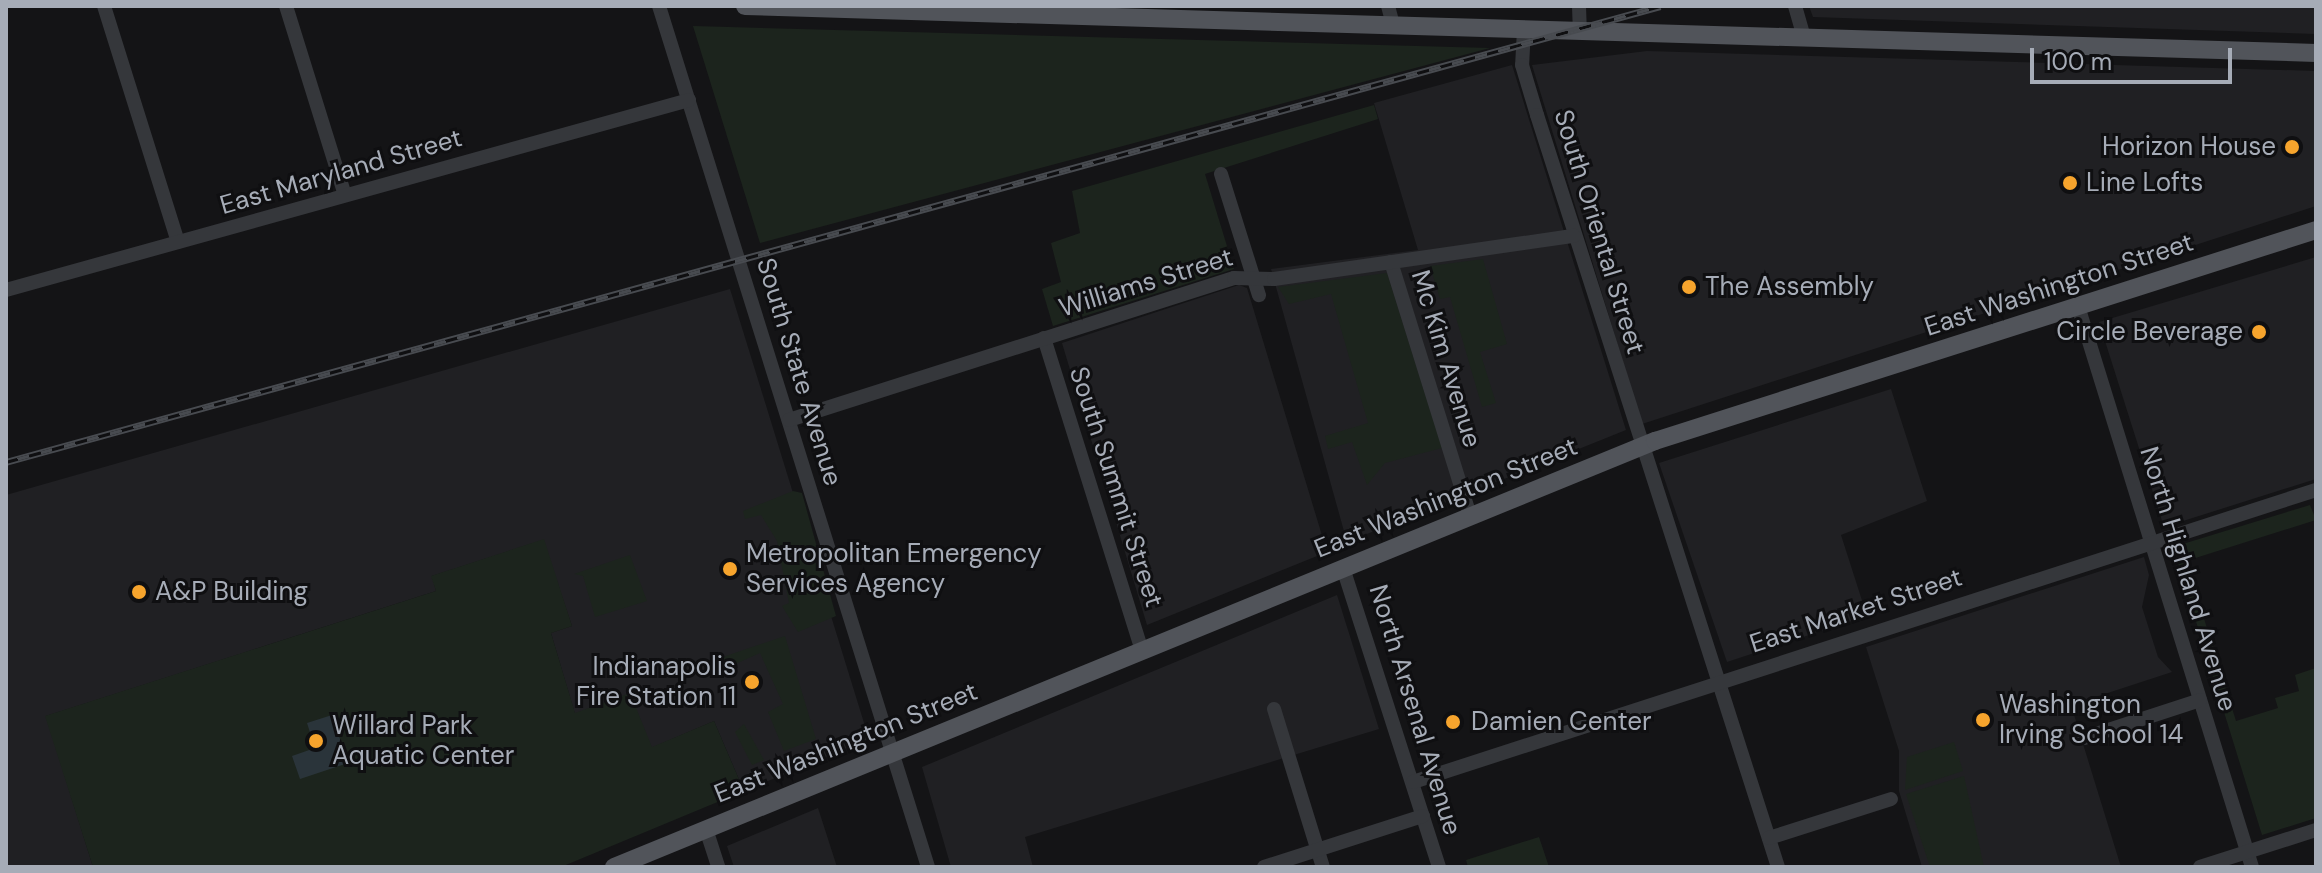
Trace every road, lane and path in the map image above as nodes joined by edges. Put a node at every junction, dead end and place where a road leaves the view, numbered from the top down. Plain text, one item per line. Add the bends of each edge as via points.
1 (104, 6) edge
2 (286, 6) edge
3 (659, 6) edge
4 (745, 6) edge
5 (1388, 6) edge
6 (1579, 6) edge
7 (1795, 6) edge
8 (888, 8) edge
9 (1042, 10) edge
10 (1198, 13) edge
11 (1393, 25) junction
12 (1524, 29) junction
13 (1580, 31) junction
14 (1804, 37) junction
15 (2316, 53) edge
16 (689, 100) junction
17 (1221, 174) dead end
18 (345, 195) junction
19 (2316, 230) edge
20 (1574, 236) junction
21 (178, 242) junction
22 (1391, 262) junction
23 (1254, 277) junction
24 (6, 289) edge
25 (1259, 295) dead end
26 (2078, 306) junction
27 (1044, 338) junction
28 (789, 420) junction
29 (1643, 446) junction
30 (2316, 490) edge
31 (1470, 516) junction
32 (2150, 542) junction
33 (1343, 568) junction
34 (1142, 651) junction
35 (1719, 681) junction
36 (2200, 700) junction
37 (1274, 709) dead end
38 (2084, 738) dead end
39 (893, 752) junction
40 (1413, 782) junction
41 (1891, 799) dead end
42 (1423, 816) junction
43 (706, 829) junction
44 (2316, 830) edge
45 (1769, 838) junction
46 (1317, 850) junction
47 (2250, 860) edge
48 (614, 867) edge
49 (718, 867) edge
50 (928, 867) edge
51 (1264, 867) edge
52 (1323, 867) edge
53 (1439, 867) edge
54 (1778, 867) edge
55 (2200, 867) edge

1 - 21 street
2 - 18 street
3 - 16 street, South State Avenue
4 - 8 main road
5 - 11 street
6 - 13 street
7 - 14 street
8 - 9 main road
9 - 10 main road
10 - 11 main road
11 - 12 main road
12 - 13 main road
12 - 20 street, South Oriental Street via 1522,65
13 - 14 main road
14 - 15 main road
16 - 18 street, East Maryland Street
16 - 28 street, South State Avenue
17 - 23 street
18 - 21 street, East Maryland Street
19 - 26 main road, East Washington Street
20 - 22 street, Williams Street
20 - 29 street, South Oriental Street
21 - 24 street, East Maryland Street
22 - 23 street, Williams Street
22 - 31 street, Mc Kim Avenue
23 - 25 street
23 - 27 street, Williams Street
26 - 29 main road, East Washington Street
26 - 32 street, North Highland Avenue
27 - 28 street, Williams Street
27 - 34 street, South Summit Street
28 - 39 street, South State Avenue
29 - 31 main road, East Washington Street
29 - 35 street, South Oriental Street
30 - 32 street, East Market Street
31 - 33 main road, East Washington Street
32 - 35 street, East Market Street
32 - 36 street, North Highland Avenue
33 - 34 main road, East Washington Street
33 - 40 street, North Arsenal Avenue
34 - 39 main road, East Washington Street
35 - 40 street, East Market Street
35 - 45 street, South Oriental Street
36 - 38 street
36 - 47 street, North Highland Avenue
37 - 46 street
39 - 43 main road, East Washington Street
39 - 50 street, South State Avenue
40 - 42 street, North Arsenal Avenue
41 - 45 street
42 - 46 street
42 - 53 street, North Arsenal Avenue
43 - 48 main road, East Washington Street
43 - 49 street
44 - 47 street
45 - 54 street, South Oriental Street
46 - 51 street
46 - 52 street
47 - 55 street

